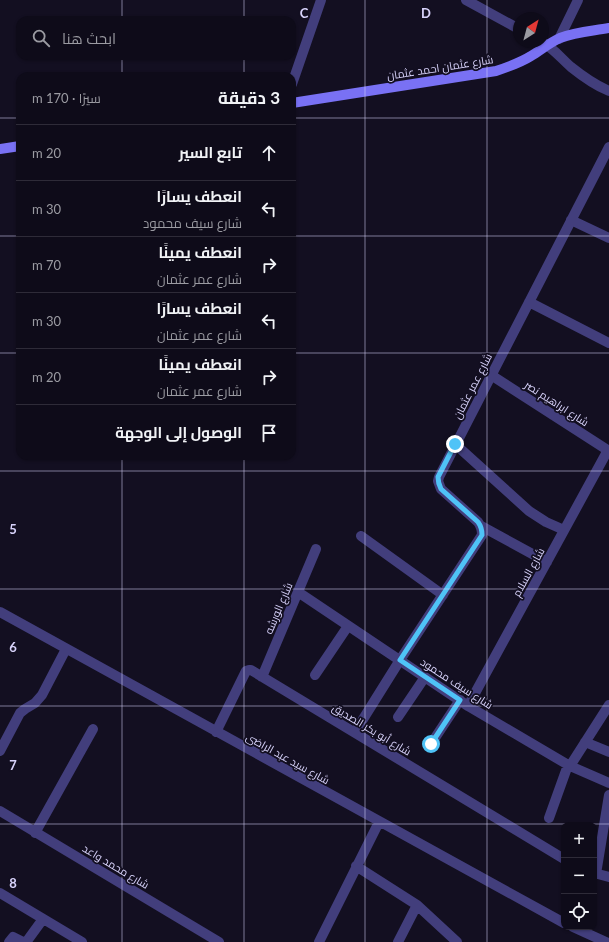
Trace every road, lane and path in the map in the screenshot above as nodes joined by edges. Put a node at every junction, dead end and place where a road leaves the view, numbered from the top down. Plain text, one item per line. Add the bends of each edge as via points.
1 (321, 0) edge
2 (466, 0) edge
3 (578, 0) edge
4 (513, 26) edge
5 (609, 28) edge
6 (559, 39) junction
7 (549, 42) edge
8 (549, 47) edge
9 (539, 48) edge
10 (296, 72) edge
11 (609, 91) edge
12 (296, 102) edge
13 (16, 147) edge
14 (609, 147) edge
15 (0, 149) edge
16 (572, 220) junction
17 (609, 238) edge
18 (529, 302) junction
19 (609, 343) edge
20 (491, 375) junction
21 (455, 444) junction
22 (609, 451) edge
23 (481, 526) junction
24 (564, 530) junction
25 (361, 536) dead end
26 (316, 549) dead end
27 (547, 562) junction
28 (298, 592) junction
29 (443, 595) junction
30 (0, 612) edge
31 (348, 626) junction
32 (66, 649) junction
33 (400, 660) junction
34 (315, 675) dead end
35 (262, 676) junction
36 (425, 677) junction
37 (464, 703) junction
38 (609, 705) edge
39 (398, 718) dead end
40 (93, 729) dead end
41 (216, 732) junction
42 (355, 732) junction
43 (585, 742) junction
44 (431, 744) dead end
45 (0, 751) edge
46 (609, 752) edge
47 (569, 766) junction
48 (609, 783) edge
49 (609, 795) edge
50 (0, 811) edge
51 (607, 814) edge
52 (549, 818) dead end
53 (379, 822) junction
54 (35, 832) junction
55 (562, 858) edge
56 (597, 864) edge
57 (356, 866) junction
58 (597, 874) edge
59 (609, 876) edge
60 (0, 894) edge
61 (417, 906) junction
62 (43, 919) junction
63 (561, 921) edge
64 (580, 930) edge
65 (9, 942) edge
66 (82, 942) edge
67 (219, 942) edge
68 (320, 942) edge
69 (398, 942) edge
70 (457, 942) edge
71 (606, 942) edge

1 - 10 street
2 - 4 street
3 - 6 street
5 - 6 street, شارع عثمان احمد عثمان
6 - 7 street, شارع عثمان احمد عثمان
8 - 11 street via 573,68
9 - 12 street, شارع عثمان احمد عثمان via 520,62 496,71
13 - 15 street
14 - 16 street, شارع عمر عثمان
16 - 17 street
16 - 18 street, شارع عمر عثمان
18 - 19 street
18 - 20 street, شارع عمر عثمان
20 - 21 street, شارع عمر عثمان
20 - 22 street, شارع ابراهيم نصر
21 - 23 street, شارع عمر عثمان via 438,477 439,486
21 - 24 street via 530,511
22 - 24 street, شارع السلام
23 - 27 street, شارع عمر عثمان
23 - 29 street via 480,539
24 - 27 street, شارع السلام
25 - 29 street
26 - 28 street, شارع الورشه
27 - 37 street, شارع السلام
28 - 31 street, شارع سيف محمود
28 - 35 street, شارع الورشه
29 - 33 street
30 - 32 street, شارع سيد عبد الراضى
31 - 33 street, شارع سيف محمود
31 - 34 street
32 - 41 street, شارع سيد عبد الراضى
32 - 45 street via 42,695 20,713
33 - 36 street, شارع سيف محمود
33 - 42 street
35 - 41 street, شارع أبو بكر الصديق via 251,670 246,671
35 - 42 street, شارع أبو بكر الصديق
36 - 37 street, شارع سيف محمود
36 - 39 street
37 - 44 street, شارع السلام
37 - 47 street, شارع سيف محمود
38 - 43 street
40 - 54 street
41 - 53 street, شارع سيد عبد الراضى
42 - 55 street, شارع أبو بكر الصديق
43 - 46 street
43 - 47 street
47 - 48 street, شارع سيف محمود
47 - 52 street
49 - 51 street
50 - 54 street, شارع محمد واعد
51 - 56 street
53 - 57 street
53 - 63 street, شارع سيد عبد الراضى
54 - 67 street, شارع محمد واعد
57 - 61 street
57 - 68 street
58 - 59 street
60 - 62 street
61 - 69 street
61 - 70 street
62 - 65 street via 25,942 13,937
62 - 66 street
64 - 71 street

